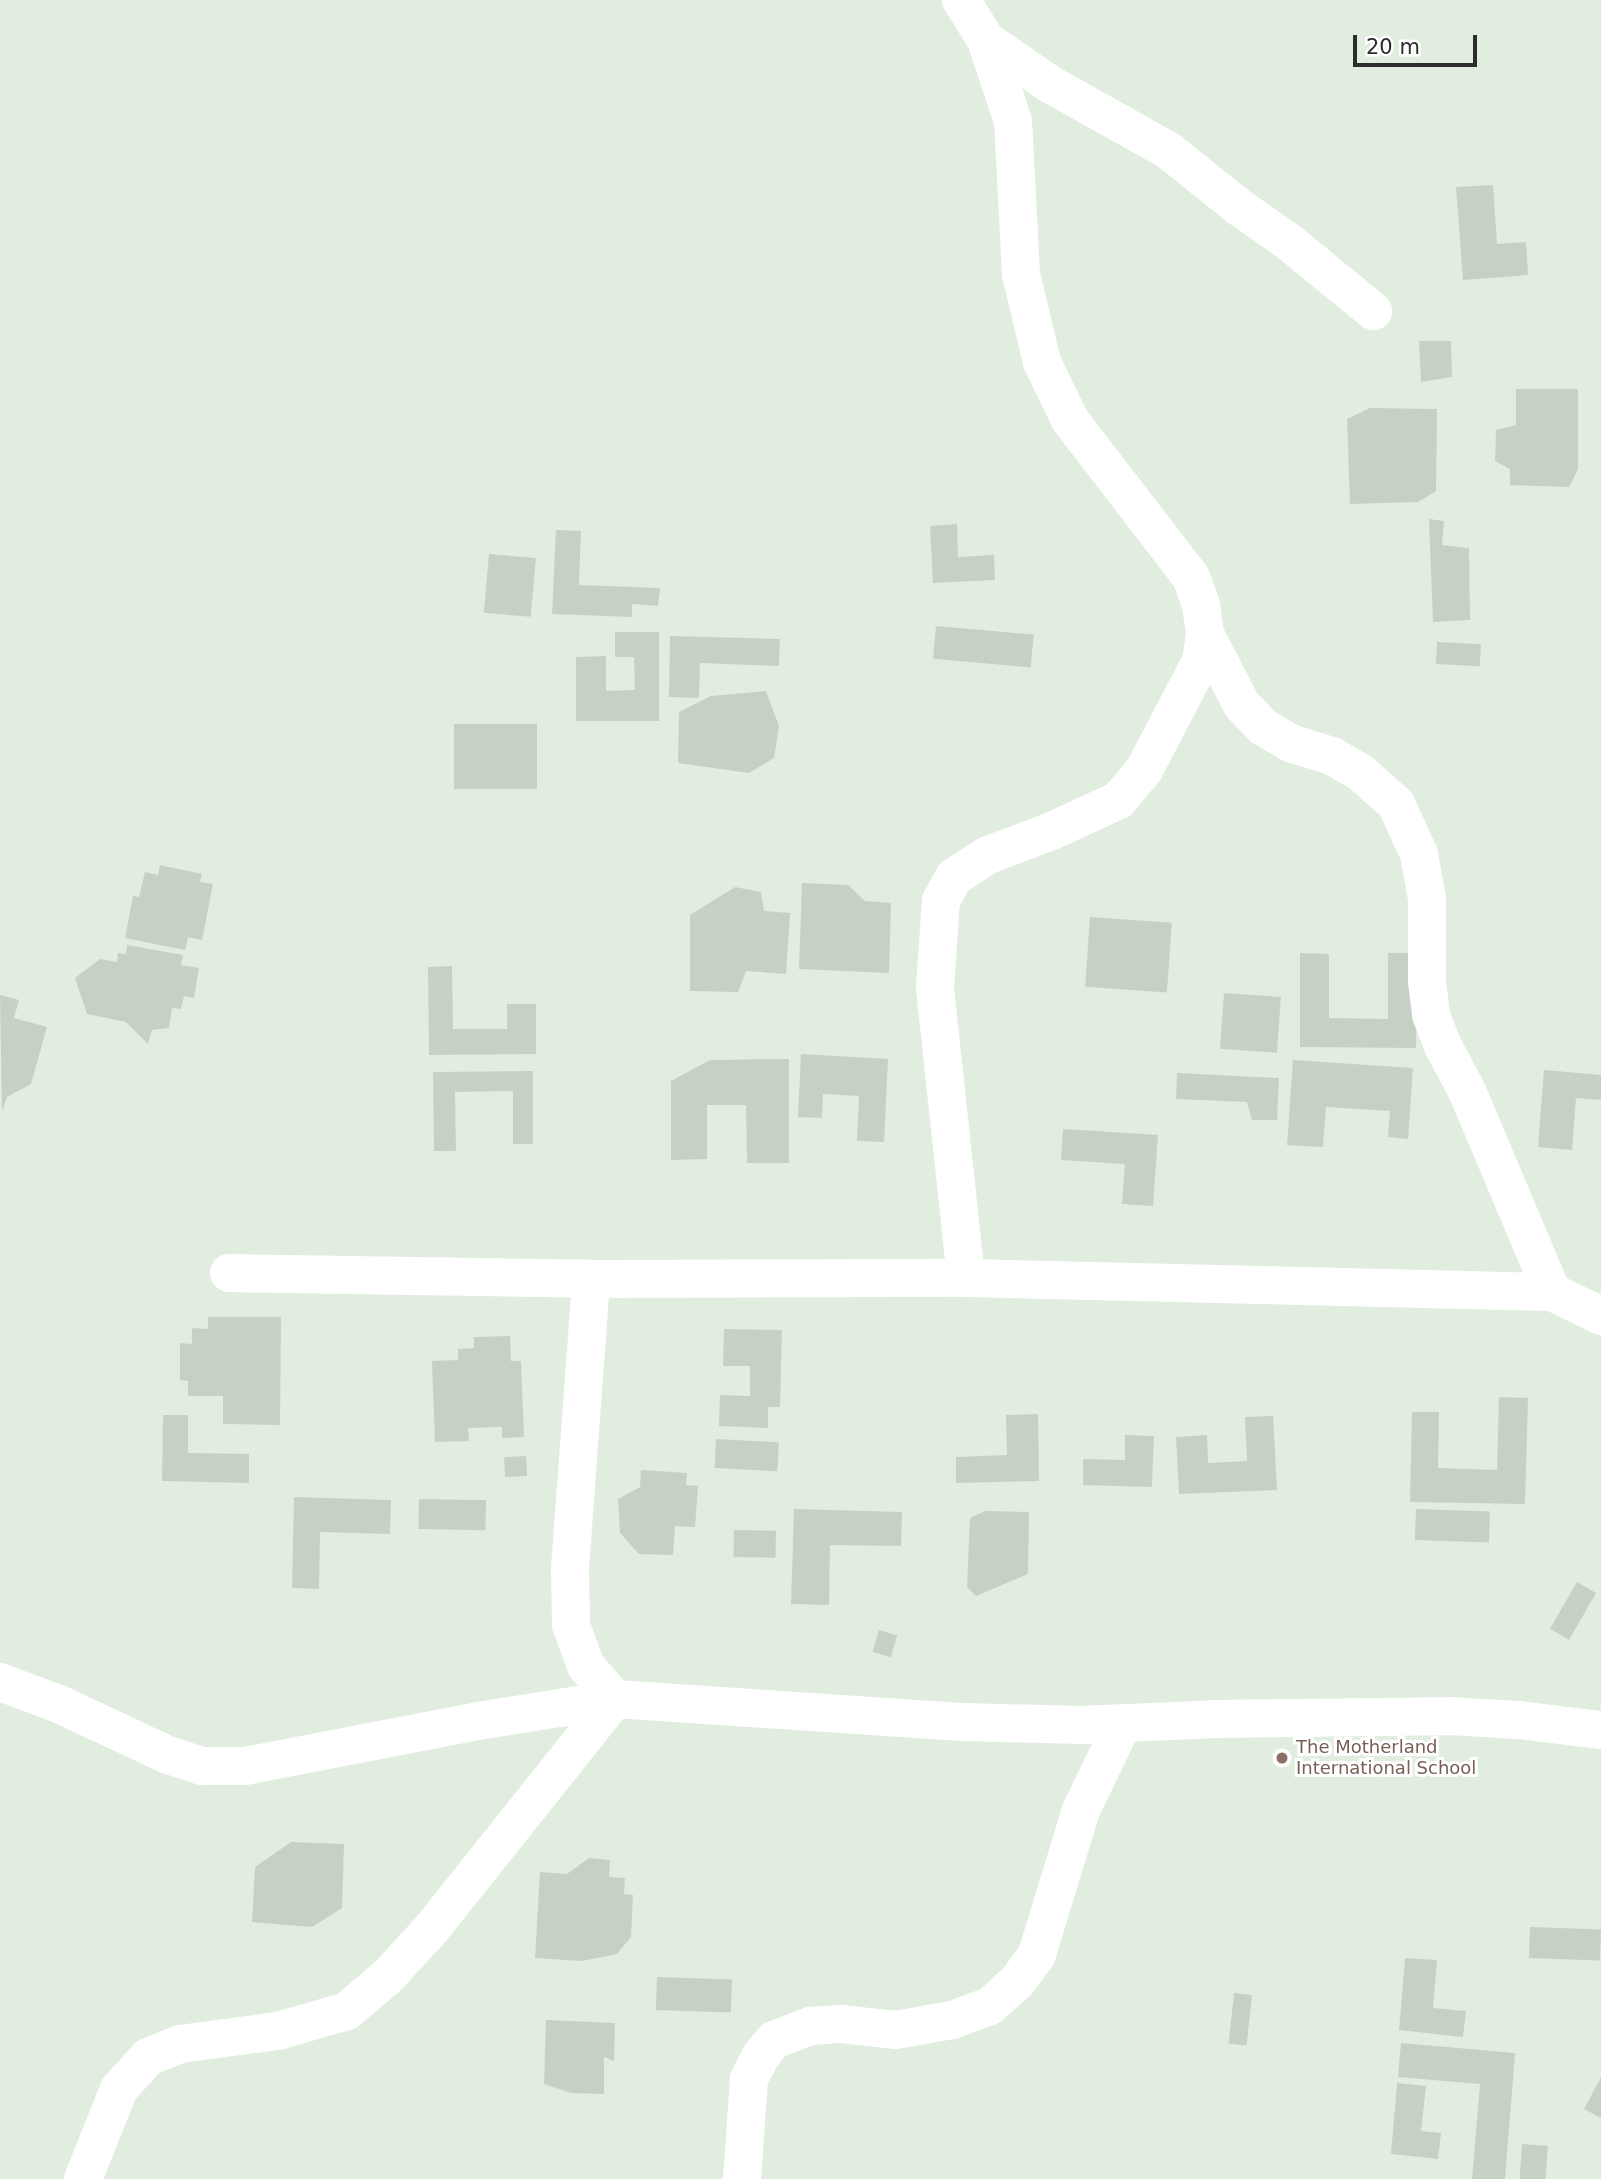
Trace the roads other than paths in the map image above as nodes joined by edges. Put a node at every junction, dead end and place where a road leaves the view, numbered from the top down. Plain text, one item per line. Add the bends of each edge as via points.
1 (961, 0) edge
2 (986, 40) junction
3 (1373, 311) dead end
4 (1205, 634) junction
5 (229, 1273) dead end
6 (966, 1278) junction
7 (591, 1279) junction
8 (1552, 1292) junction
9 (1601, 1316) edge
10 (0, 1682) edge
11 (615, 1699) junction
12 (1123, 1723) junction
13 (1601, 1730) edge
14 (83, 2179) edge
15 (742, 2179) edge

1 - 2 street
2 - 3 street via 1048,83 1169,151
2 - 4 street via 1013,121 1021,274 1042,362 1083,439 1191,577
4 - 6 street via 1201,662 1144,770 1119,800 988,855 954,877 942,900 935,988
4 - 8 street via 1242,705 1263,727 1293,744 1342,761 1396,804 1419,855 1427,899 1431,1015
5 - 7 street
6 - 7 street
6 - 8 street
7 - 11 street via 570,1568 571,1625 586,1666
8 - 9 street
10 - 11 street via 202,1766 245,1766
11 - 12 street via 965,1722
11 - 14 street via 432,1928 388,1975 347,2011 278,2031 180,2044 148,2057 119,2089
12 - 13 street via 1449,1716
12 - 15 street via 1081,1810 1038,1954 1017,1982 990,2006 952,2020 895,2030 810,2026 774,2040 749,2079

